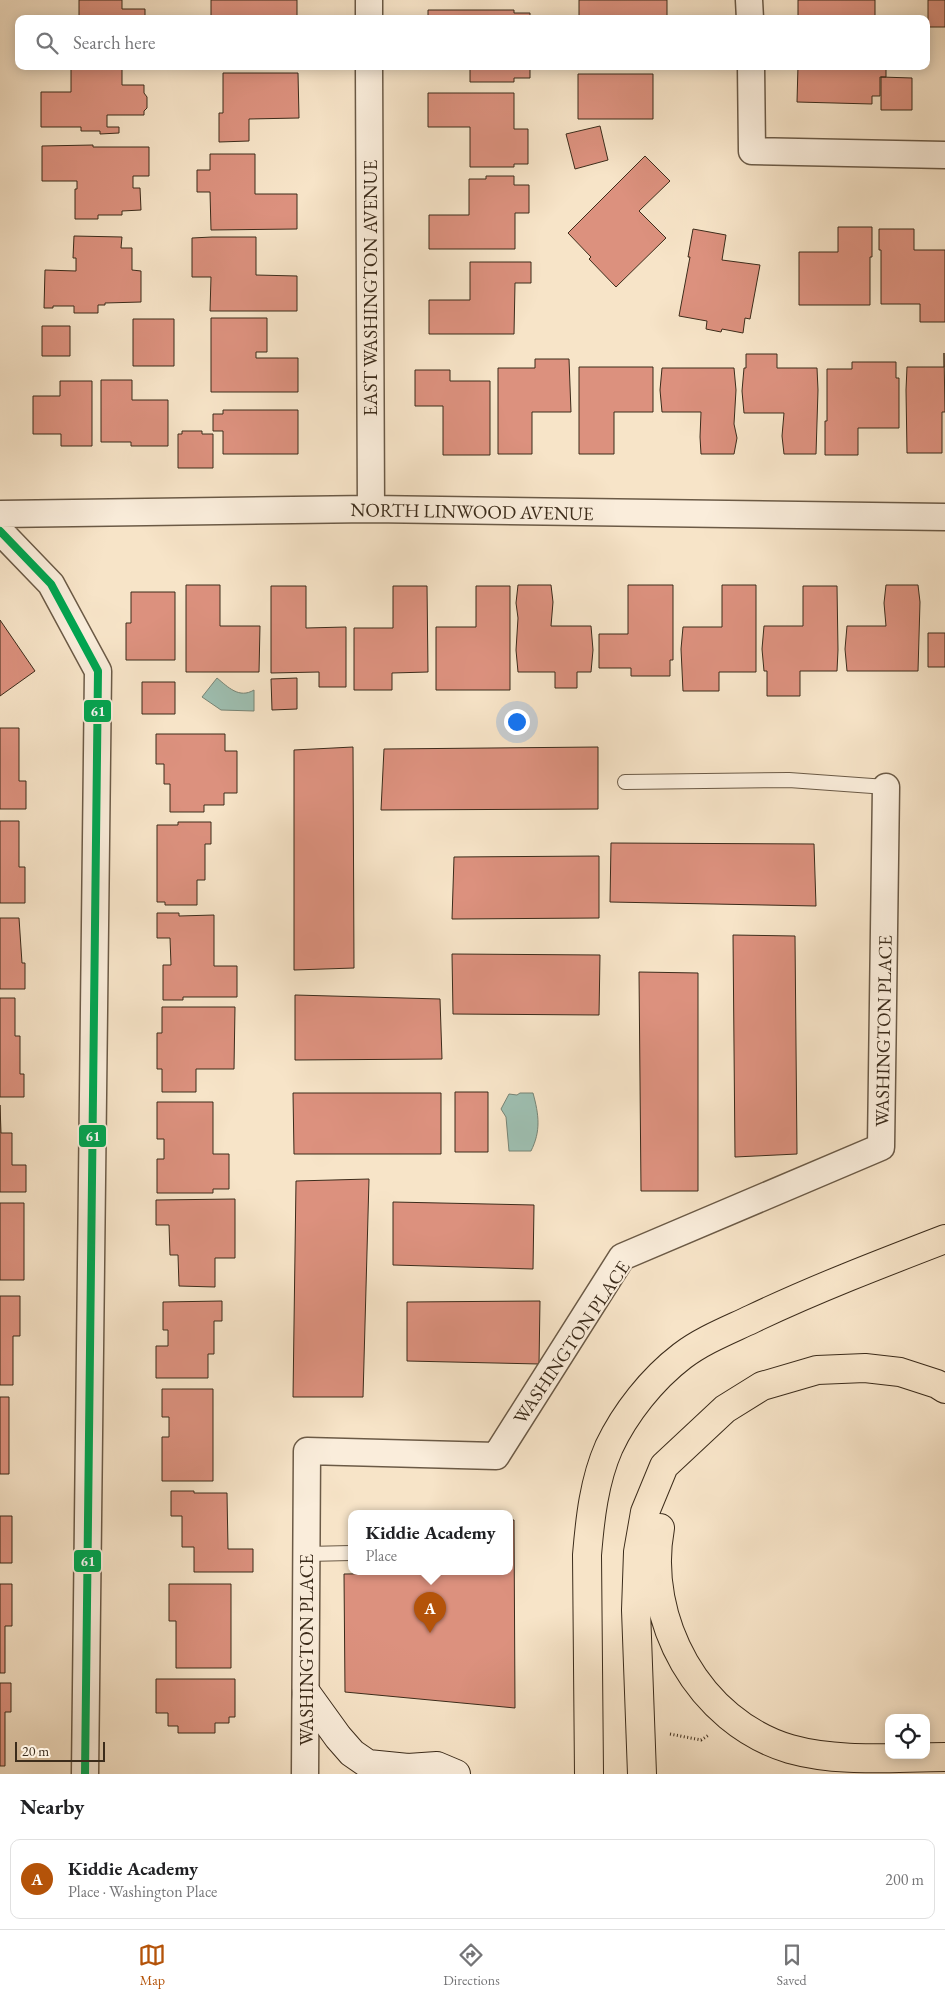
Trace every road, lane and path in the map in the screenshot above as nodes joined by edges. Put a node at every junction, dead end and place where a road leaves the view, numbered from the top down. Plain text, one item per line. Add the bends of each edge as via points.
1 (369, 0) edge
2 (750, 0) edge
3 (369, 15) edge
4 (750, 15) edge
5 (370, 70) edge
6 (751, 70) edge
7 (945, 155) edge
8 (371, 509) junction
9 (0, 514) edge
10 (945, 517) edge
11 (0, 531) edge
12 (625, 782) dead end
13 (886, 787) joint
14 (945, 1239) edge
15 (945, 1389) edge
16 (694, 1440) junction
17 (348, 1553) edge
18 (306, 1554) junction
19 (306, 1694) junction
20 (662, 1732) dead end
21 (713, 1732) dead end
22 (945, 1757) edge
23 (85, 1774) edge
24 (305, 1774) edge
25 (456, 1774) edge
26 (589, 1774) edge
27 (642, 1774) edge

1 - 3 street
2 - 4 street
5 - 8 street, EAST WASHINGTON AVENUE
6 - 7 street via 752,151
8 - 9 street, NORTH LINWOOD AVENUE
8 - 10 street, NORTH LINWOOD AVENUE
11 - 23 street via 51,584 98,671
12 - 13 lane via 790,780
13 - 18 street, WASHINGTON PLACE via 881,1146 622,1258 496,1456 306,1451
14 - 26 highway via 807,1292 705,1341 661,1375 625,1418 609,1448 597,1485 586,1554
15 - 16 highway via 900,1372 865,1368 817,1370 762,1386 725,1409
16 - 22 highway via 663,1512 657,1546 657,1579 663,1611 679,1655 705,1694 741,1727 790,1748 834,1758
16 - 27 highway via 664,1466 645,1512 638,1552 636,1610
17 - 18 lane
18 - 19 street, WASHINGTON PLACE
19 - 24 street, WASHINGTON PLACE
19 - 25 main road via 352,1753 368,1764 408,1768 437,1766
20 - 21 path via 702,1740

